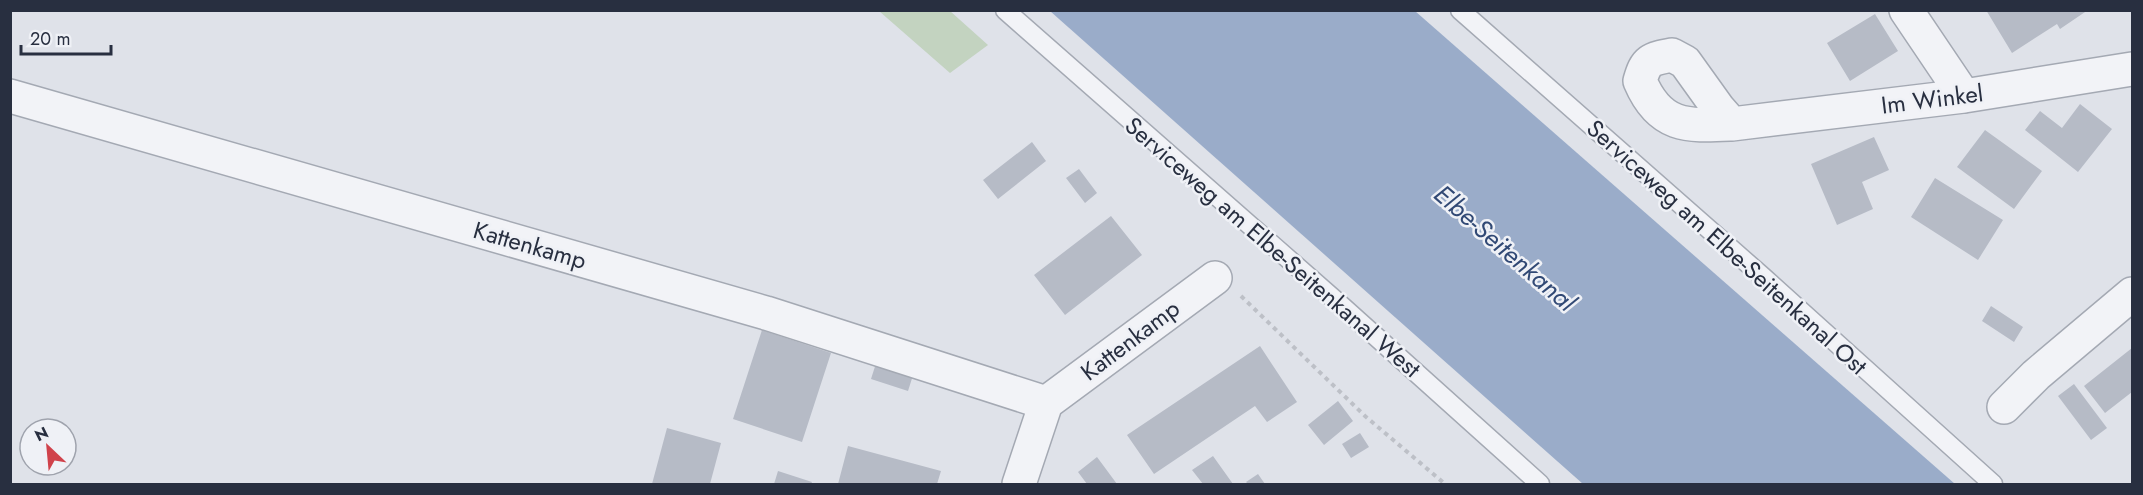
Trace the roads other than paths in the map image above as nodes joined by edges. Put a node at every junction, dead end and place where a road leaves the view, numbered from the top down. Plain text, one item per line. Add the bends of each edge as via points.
1 (1005, 10) edge
2 (1460, 10) edge
3 (1906, 10) edge
4 (2133, 69) edge
5 (10, 96) edge
6 (1964, 96) junction
7 (1732, 124) dead end
8 (1227, 286) road end
9 (2133, 294) edge
10 (1046, 403) junction
11 (2004, 407) dead end
12 (1019, 484) edge
13 (1540, 484) edge
14 (1993, 484) edge

1 - 13 lane, Serviceweg am Elbe-Seitenkanal West
2 - 14 lane, Serviceweg am Elbe-Seitenkanal Ost
3 - 6 street
4 - 6 street, Im Winkel
5 - 10 street, Kattenkamp via 766,313
6 - 7 street, Im Winkel
8 - 10 street, Kattenkamp
9 - 11 street
10 - 12 street

